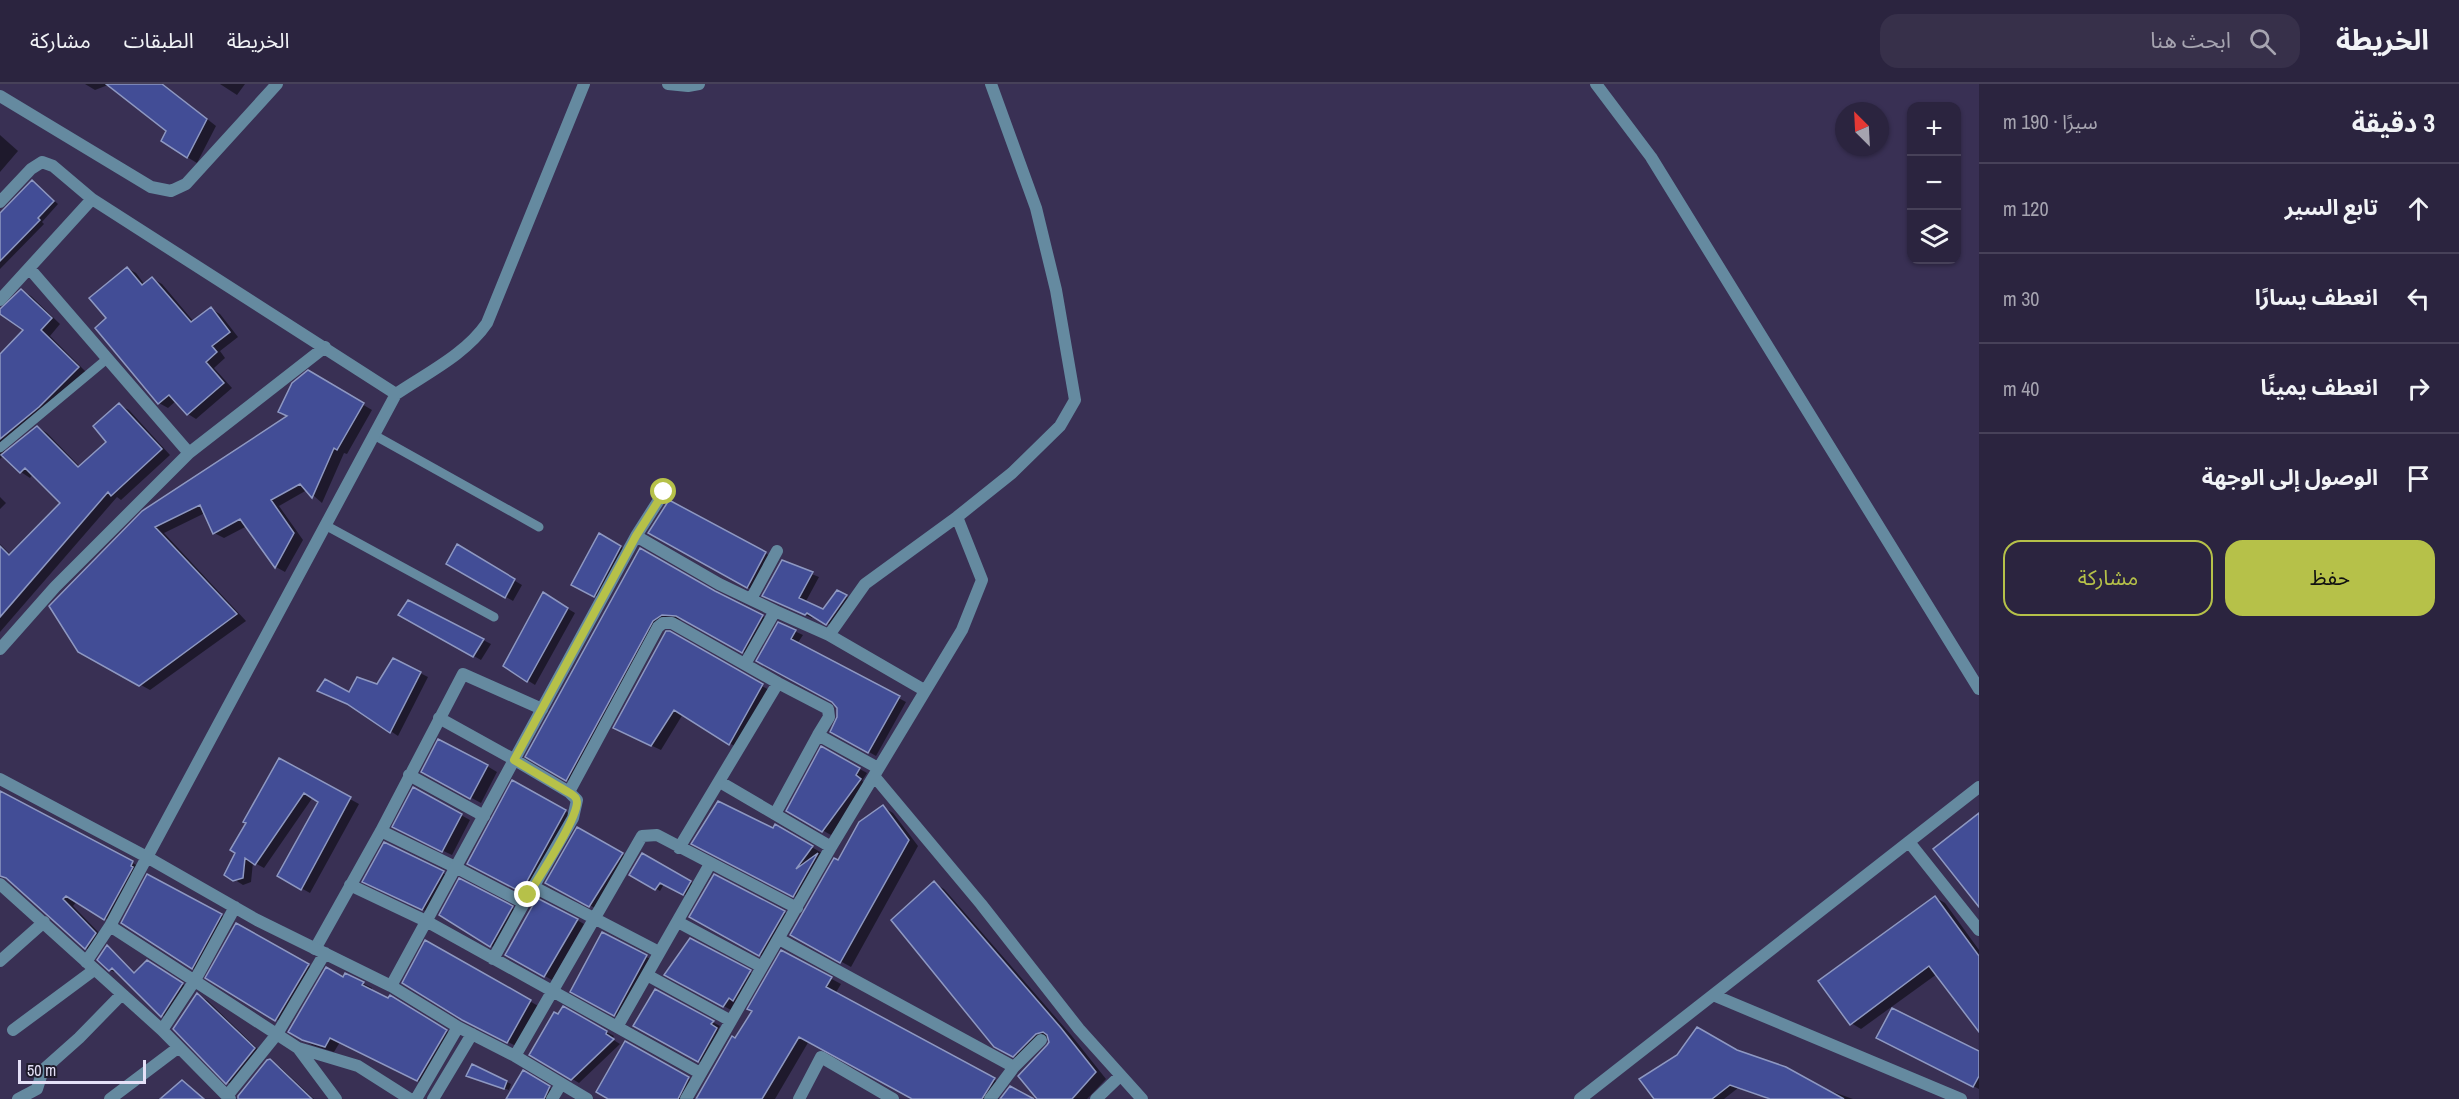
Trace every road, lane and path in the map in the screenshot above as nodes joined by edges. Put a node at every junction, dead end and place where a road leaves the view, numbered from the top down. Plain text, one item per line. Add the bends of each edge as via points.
1 (277, 84) edge
2 (584, 84) edge
3 (668, 84) edge
4 (699, 84) edge
5 (991, 84) edge
6 (1596, 84) edge
7 (0, 96) edge
8 (92, 200) junction
9 (0, 202) edge
10 (29, 268) junction
11 (0, 300) edge
12 (325, 347) junction
13 (108, 358) junction
14 (396, 393) junction
15 (374, 435) junction
16 (0, 448) edge
17 (189, 453) junction
18 (664, 492) dead end
19 (957, 517) junction
20 (325, 525) junction
21 (539, 527) dead end
22 (636, 536) junction
23 (777, 551) dead end
24 (751, 599) junction
25 (775, 611) junction
26 (494, 617) dead end
27 (829, 635) junction
28 (0, 649) edge
29 (745, 664) junction
30 (778, 683) junction
31 (1979, 689) edge
32 (924, 690) junction
33 (542, 709) junction
34 (439, 718) junction
35 (818, 735) junction
36 (514, 760) junction
37 (876, 772) junction
38 (409, 775) junction
39 (0, 779) edge
40 (720, 782) junction
41 (1979, 787) edge
42 (568, 792) junction
43 (775, 814) junction
44 (484, 816) junction
45 (381, 831) junction
46 (1909, 842) junction
47 (831, 847) junction
48 (680, 848) junction
49 (146, 856) junction
50 (710, 864) junction
51 (455, 867) junction
52 (0, 884) edge
53 (350, 885) junction
54 (534, 887) junction
55 (524, 903) junction
56 (235, 907) junction
57 (797, 908) junction
58 (594, 918) junction
59 (426, 921) junction
60 (44, 922) junction
61 (678, 922) junction
62 (110, 926) junction
63 (1979, 930) edge
64 (779, 939) junction
65 (320, 951) junction
66 (659, 952) junction
67 (493, 959) junction
68 (0, 961) edge
69 (90, 966) junction
70 (762, 968) junction
71 (646, 975) junction
72 (195, 980) junction
73 (391, 986) junction
74 (551, 992) junction
75 (122, 994) junction
76 (1713, 995) junction
77 (731, 1021) junction
78 (458, 1027) junction
79 (617, 1027) junction
80 (13, 1030) dead end
81 (162, 1030) junction
82 (277, 1034) junction
83 (472, 1034) junction
84 (1041, 1040) dead end
85 (179, 1047) junction
86 (298, 1048) junction
87 (515, 1056) junction
88 (1014, 1067) junction
89 (700, 1073) junction
90 (1120, 1076) junction
91 (561, 1084) junction
92 (227, 1095) edge
93 (18, 1099) edge
94 (110, 1099) edge
95 (213, 1099) edge
96 (336, 1099) edge
97 (410, 1099) edge
98 (416, 1099) edge
99 (433, 1099) edge
100 (552, 1099) edge
101 (587, 1099) edge
102 (686, 1099) edge
103 (799, 1099) edge
104 (893, 1099) edge
105 (990, 1099) edge
106 (1096, 1099) edge
107 (1142, 1099) edge
108 (1580, 1099) edge
109 (1961, 1099) edge

1 - 7 street via 186,184 171,191 151,187
2 - 14 street via 487,323 467,346
3 - 4 street
5 - 19 street via 1036,208 1056,290 1075,400 1060,426 1012,473
6 - 31 street via 1651,157
8 - 9 street via 53,166 42,162
8 - 10 street
8 - 12 street
10 - 11 street
10 - 13 street
12 - 14 street
12 - 17 street
13 - 16 lane
13 - 17 street
14 - 15 street
15 - 20 street
15 - 21 lane
17 - 28 street via 55,587
18 - 22 street
19 - 27 street via 865,584
19 - 32 street via 982,580 962,630
20 - 26 lane
20 - 49 street
22 - 24 street
22 - 33 street
23 - 24 street
24 - 25 street
25 - 27 street
25 - 29 street
27 - 32 street
29 - 30 street
29 - 42 street via 672,623 661,625
30 - 35 street via 828,709 829,717
30 - 40 street
32 - 37 street
33 - 34 street via 463,674
33 - 36 street
34 - 36 street
34 - 38 street
35 - 37 street
35 - 43 street
36 - 42 street
36 - 44 street
37 - 47 street
37 - 90 street
38 - 44 street
38 - 45 street
39 - 49 street
40 - 43 street
40 - 48 street
41 - 46 street
42 - 54 street via 577,800 573,818
43 - 47 street
44 - 51 street
45 - 51 street
45 - 53 street
46 - 63 street
46 - 76 street
47 - 57 street
48 - 50 street
48 - 58 street via 657,835 642,836
49 - 56 street
49 - 62 street
50 - 57 street
50 - 61 street
51 - 55 street
51 - 59 street
52 - 60 street
53 - 59 street
53 - 65 street
54 - 55 street
54 - 58 street
55 - 67 street
56 - 65 street
56 - 72 street
57 - 64 street
58 - 66 street
58 - 74 street
59 - 67 street
59 - 73 street
60 - 68 street
60 - 69 street
61 - 66 street
61 - 70 street
62 - 69 street
62 - 72 street
64 - 70 street
64 - 88 street
65 - 73 street
65 - 82 street
66 - 71 street
67 - 74 street
69 - 75 street
69 - 80 street
70 - 77 street
71 - 77 street
71 - 79 street
72 - 81 street
72 - 82 street
73 - 78 street
74 - 79 street
74 - 87 street
75 - 81 street
75 - 93 street via 43,1070 37,1089
76 - 108 street
76 - 109 street
77 - 89 street
78 - 83 street
78 - 98 street
79 - 89 street
81 - 85 street
82 - 86 street
82 - 92 street
83 - 87 street
83 - 99 street
84 - 88 street
85 - 92 street
85 - 94 street
86 - 96 street
86 - 97 street via 358,1066
87 - 91 street
88 - 105 street
89 - 102 street
90 - 106 street
90 - 107 street
91 - 100 street
91 - 101 street
92 - 95 street
103 - 104 street via 821,1057

